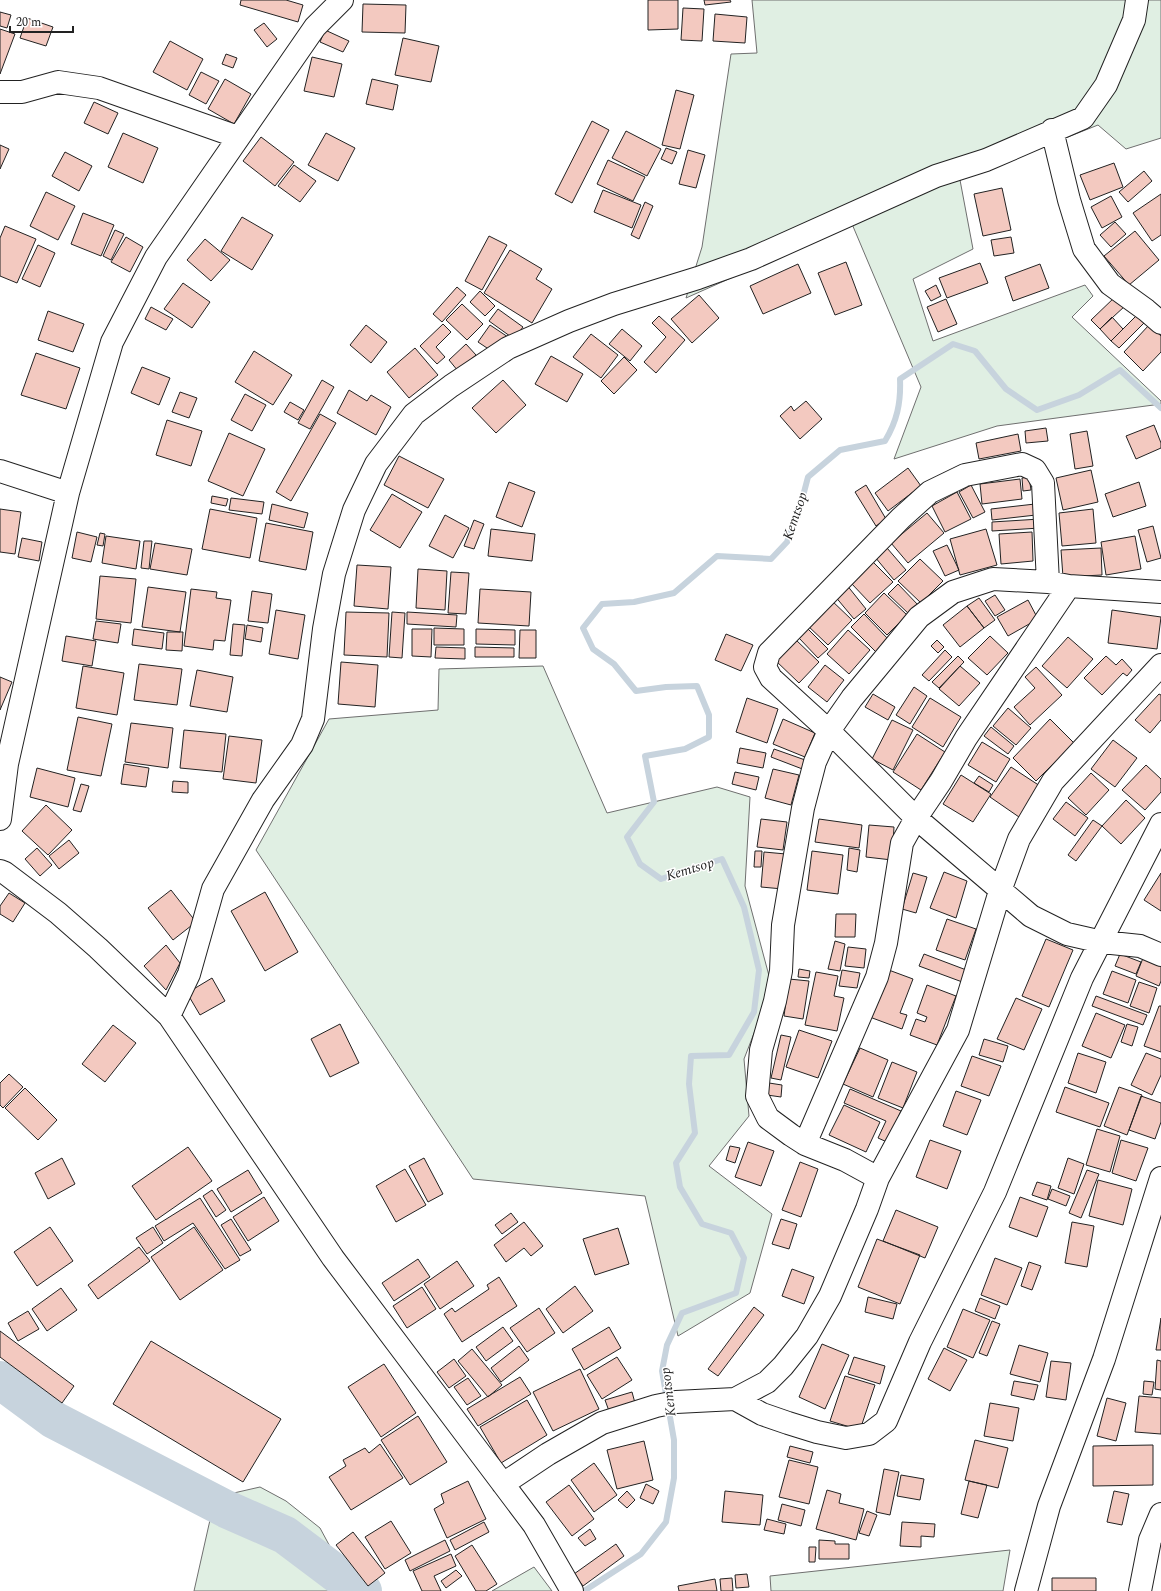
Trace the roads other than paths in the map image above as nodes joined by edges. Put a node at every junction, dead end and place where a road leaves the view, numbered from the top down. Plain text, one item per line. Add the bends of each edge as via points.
1 (342, 0) edge
2 (1138, 0) edge
3 (0, 92) edge
4 (1052, 130) junction
5 (238, 137) junction
6 (1161, 323) edge
7 (0, 471) edge
8 (68, 493) junction
9 (1048, 582) junction
10 (1069, 586) junction
11 (1161, 592) edge
12 (1161, 665) edge
13 (829, 731) junction
14 (916, 818) junction
15 (0, 819) edge
16 (1161, 824) edge
17 (2, 868) edge
18 (1000, 891) junction
19 (1102, 942) junction
20 (1161, 955) edge
21 (169, 1016) junction
22 (805, 1144) junction
23 (878, 1178) junction
24 (1161, 1178) edge
25 (735, 1399) junction
26 (503, 1484) junction
27 (1161, 1514) edge
28 (572, 1591) edge
29 (1026, 1591) edge
30 (1140, 1591) edge

1 - 5 street via 315,27
2 - 4 street via 1134,20 1106,85 1083,118
3 - 5 street via 22,92 58,82 99,88
4 - 6 street via 1084,249 1110,284
4 - 21 street via 986,160 936,176 751,259 614,304 508,348 414,414 376,464 354,510 334,574 312,719 302,745 263,800 213,890 190,974
5 - 8 street via 156,257 112,342
7 - 8 street
8 - 15 street via 7,764
9 - 10 street
9 - 13 street via 992,579 953,592 920,617 852,698
9 - 13 street via 1043,483 1035,470 1022,464 964,475 930,492 901,518 769,653 765,667 771,678
10 - 11 street
10 - 14 street via 996,692
12 - 18 street via 1053,781 1019,839
13 - 14 street
13 - 22 street via 815,762 803,808 783,924 782,971 761,1050 758,1077 757,1096 768,1118
14 - 18 street
14 - 22 street via 902,844 886,942 877,977
16 - 19 street
17 - 21 street via 58,912
18 - 19 street via 1031,916 1067,934
18 - 23 street via 958,1030
19 - 20 street via 1140,946
19 - 25 street via 1082,978 995,1192 920,1342 886,1421 869,1434 846,1438 817,1432 762,1414
21 - 26 street via 333,1258
22 - 23 street via 845,1160
23 - 25 street via 830,1296 807,1336 767,1382
24 - 29 street via 1104,1359 1049,1506
25 - 26 street via 666,1404 602,1423
26 - 28 street via 534,1525
27 - 30 street via 1150,1540

